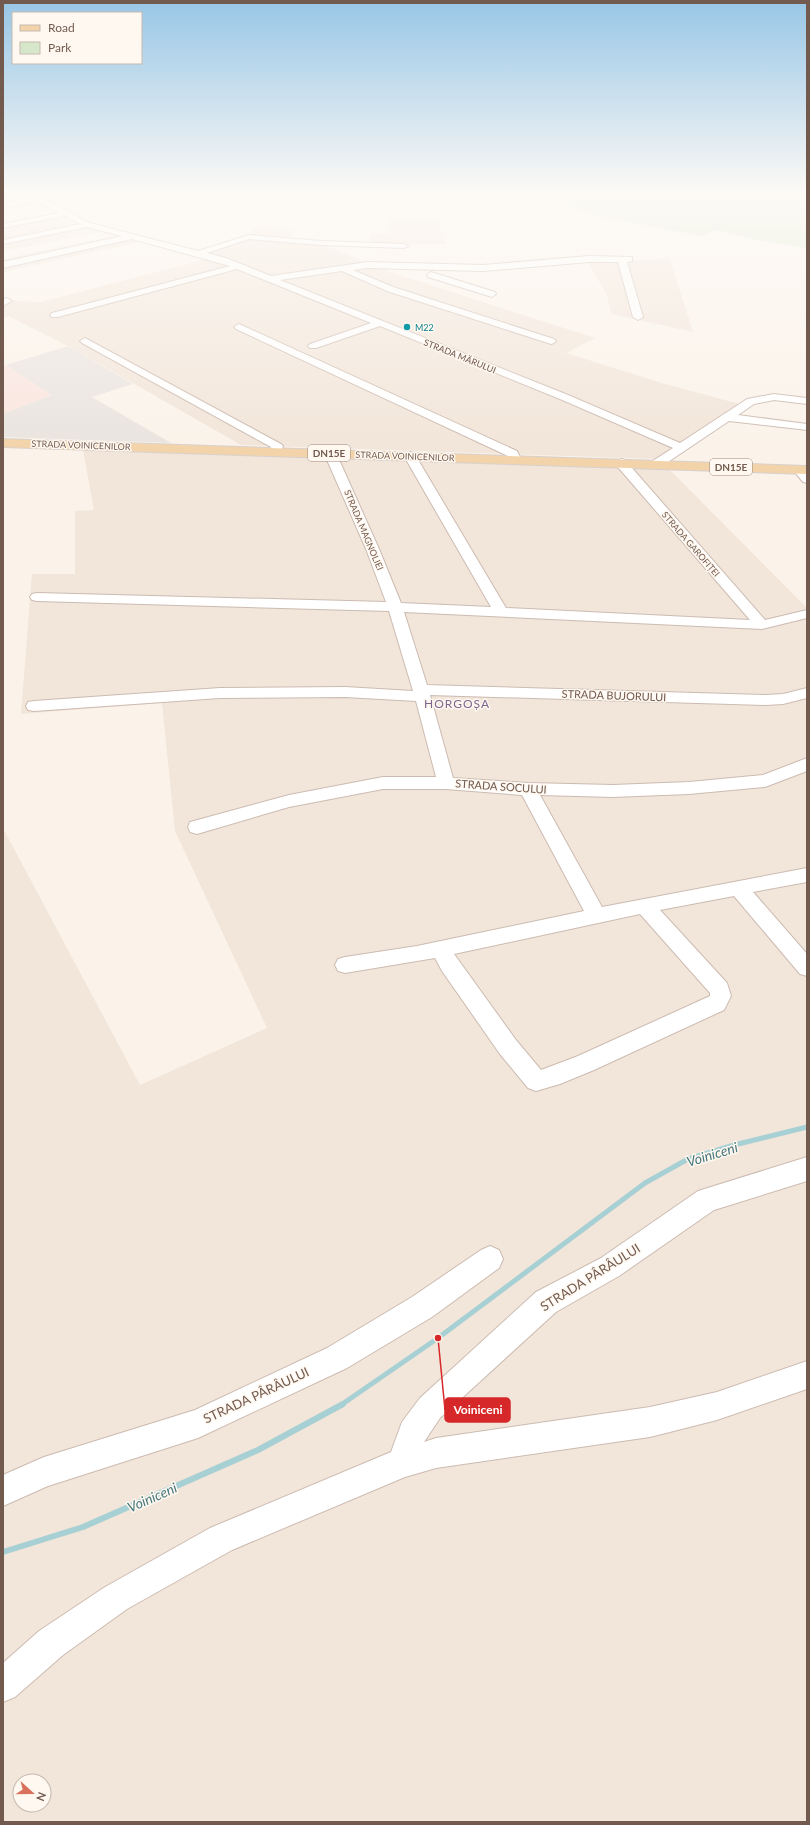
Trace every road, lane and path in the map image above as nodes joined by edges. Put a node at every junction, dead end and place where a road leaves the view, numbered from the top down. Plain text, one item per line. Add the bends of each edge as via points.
1 (193, 278) edge
2 (275, 278) edge
3 (365, 278) edge
4 (442, 278) edge
5 (630, 278) edge
6 (269, 279) joint
7 (492, 294) dead end
8 (55, 315) dead end
9 (638, 317) dead end
10 (380, 324) junction
11 (239, 327) dead end
12 (85, 341) dead end
13 (551, 341) dead end
14 (313, 346) dead end
15 (807, 401) edge
16 (727, 417) junction
17 (807, 427) edge
18 (3, 443) edge
19 (680, 447) junction
20 (276, 451) junction
21 (330, 453) junction
22 (410, 456) junction
23 (515, 459) junction
24 (621, 463) junction
25 (655, 464) junction
26 (804, 473) edge
27 (37, 597) dead end
28 (395, 607) junction
29 (501, 612) junction
30 (807, 614) edge
31 (762, 626) junction
32 (422, 693) junction
33 (807, 693) edge
34 (34, 706) dead end
35 (807, 764) edge
36 (446, 783) junction
37 (528, 789) junction
38 (198, 827) dead end
39 (807, 875) edge
40 (738, 888) junction
41 (644, 906) junction
42 (596, 916) junction
43 (441, 948) junction
44 (345, 965) dead end
45 (807, 968) edge
46 (807, 1169) edge
47 (490, 1259) dead end
48 (807, 1375) edge
49 (404, 1462) junction
50 (3, 1492) edge
51 (3, 1684) edge

1 - 8 street
2 - 6 street
3 - 13 street via 390,289
4 - 7 street
5 - 9 street
6 - 10 street, STRADA MĂRULUI
10 - 14 street
10 - 19 street, STRADA MĂRULUI
11 - 23 street via 513,454
12 - 20 street via 246,428 277,446
15 - 16 street via 774,397 758,399
16 - 17 street
16 - 19 street
18 - 20 main road, STRADA VOINICENILOR / DN15E
19 - 25 street
20 - 21 main road, STRADA VOINICENILOR / DN15E
21 - 22 main road, STRADA VOINICENILOR / DN15E
21 - 28 street, STRADA MAGNOLIEI
22 - 23 main road, STRADA VOINICENILOR / DN15E
22 - 29 street
23 - 24 main road, STRADA VOINICENILOR / DN15E
24 - 25 main road, STRADA VOINICENILOR / DN15E
24 - 31 street, STRADA GAROFIȚEI
25 - 26 main road, STRADA VOINICENILOR / DN15E
27 - 28 street
28 - 29 street
28 - 32 street, STRADA MAGNOLIEI
29 - 31 street
30 - 31 street
32 - 33 street, STRADA BUJORULUI via 766,700
32 - 34 street, STRADA BUJORULUI via 228,693
32 - 36 street, STRADA MAGNOLIEI
35 - 37 street, STRADA SOCULUI via 764,781 690,788 613,791
36 - 37 street, STRADA SOCULUI
36 - 38 street, STRADA SOCULUI via 384,783 346,789 289,801
37 - 42 street
39 - 40 street
40 - 41 street
40 - 45 street
41 - 42 street
41 - 43 street via 719,989 720,999 716,1004 552,1077 536,1080 508,1047 449,965
42 - 43 street
43 - 44 street
46 - 49 street, STRADA PÂRÂULUI via 707,1200 610,1267 546,1302 430,1408 408,1440
47 - 50 street, STRADA PÂRÂULUI via 422,1307 337,1358 198,1423 44,1472
48 - 49 street via 717,1406 650,1422 436,1453
49 - 51 street via 221,1539 116,1598 51,1643

